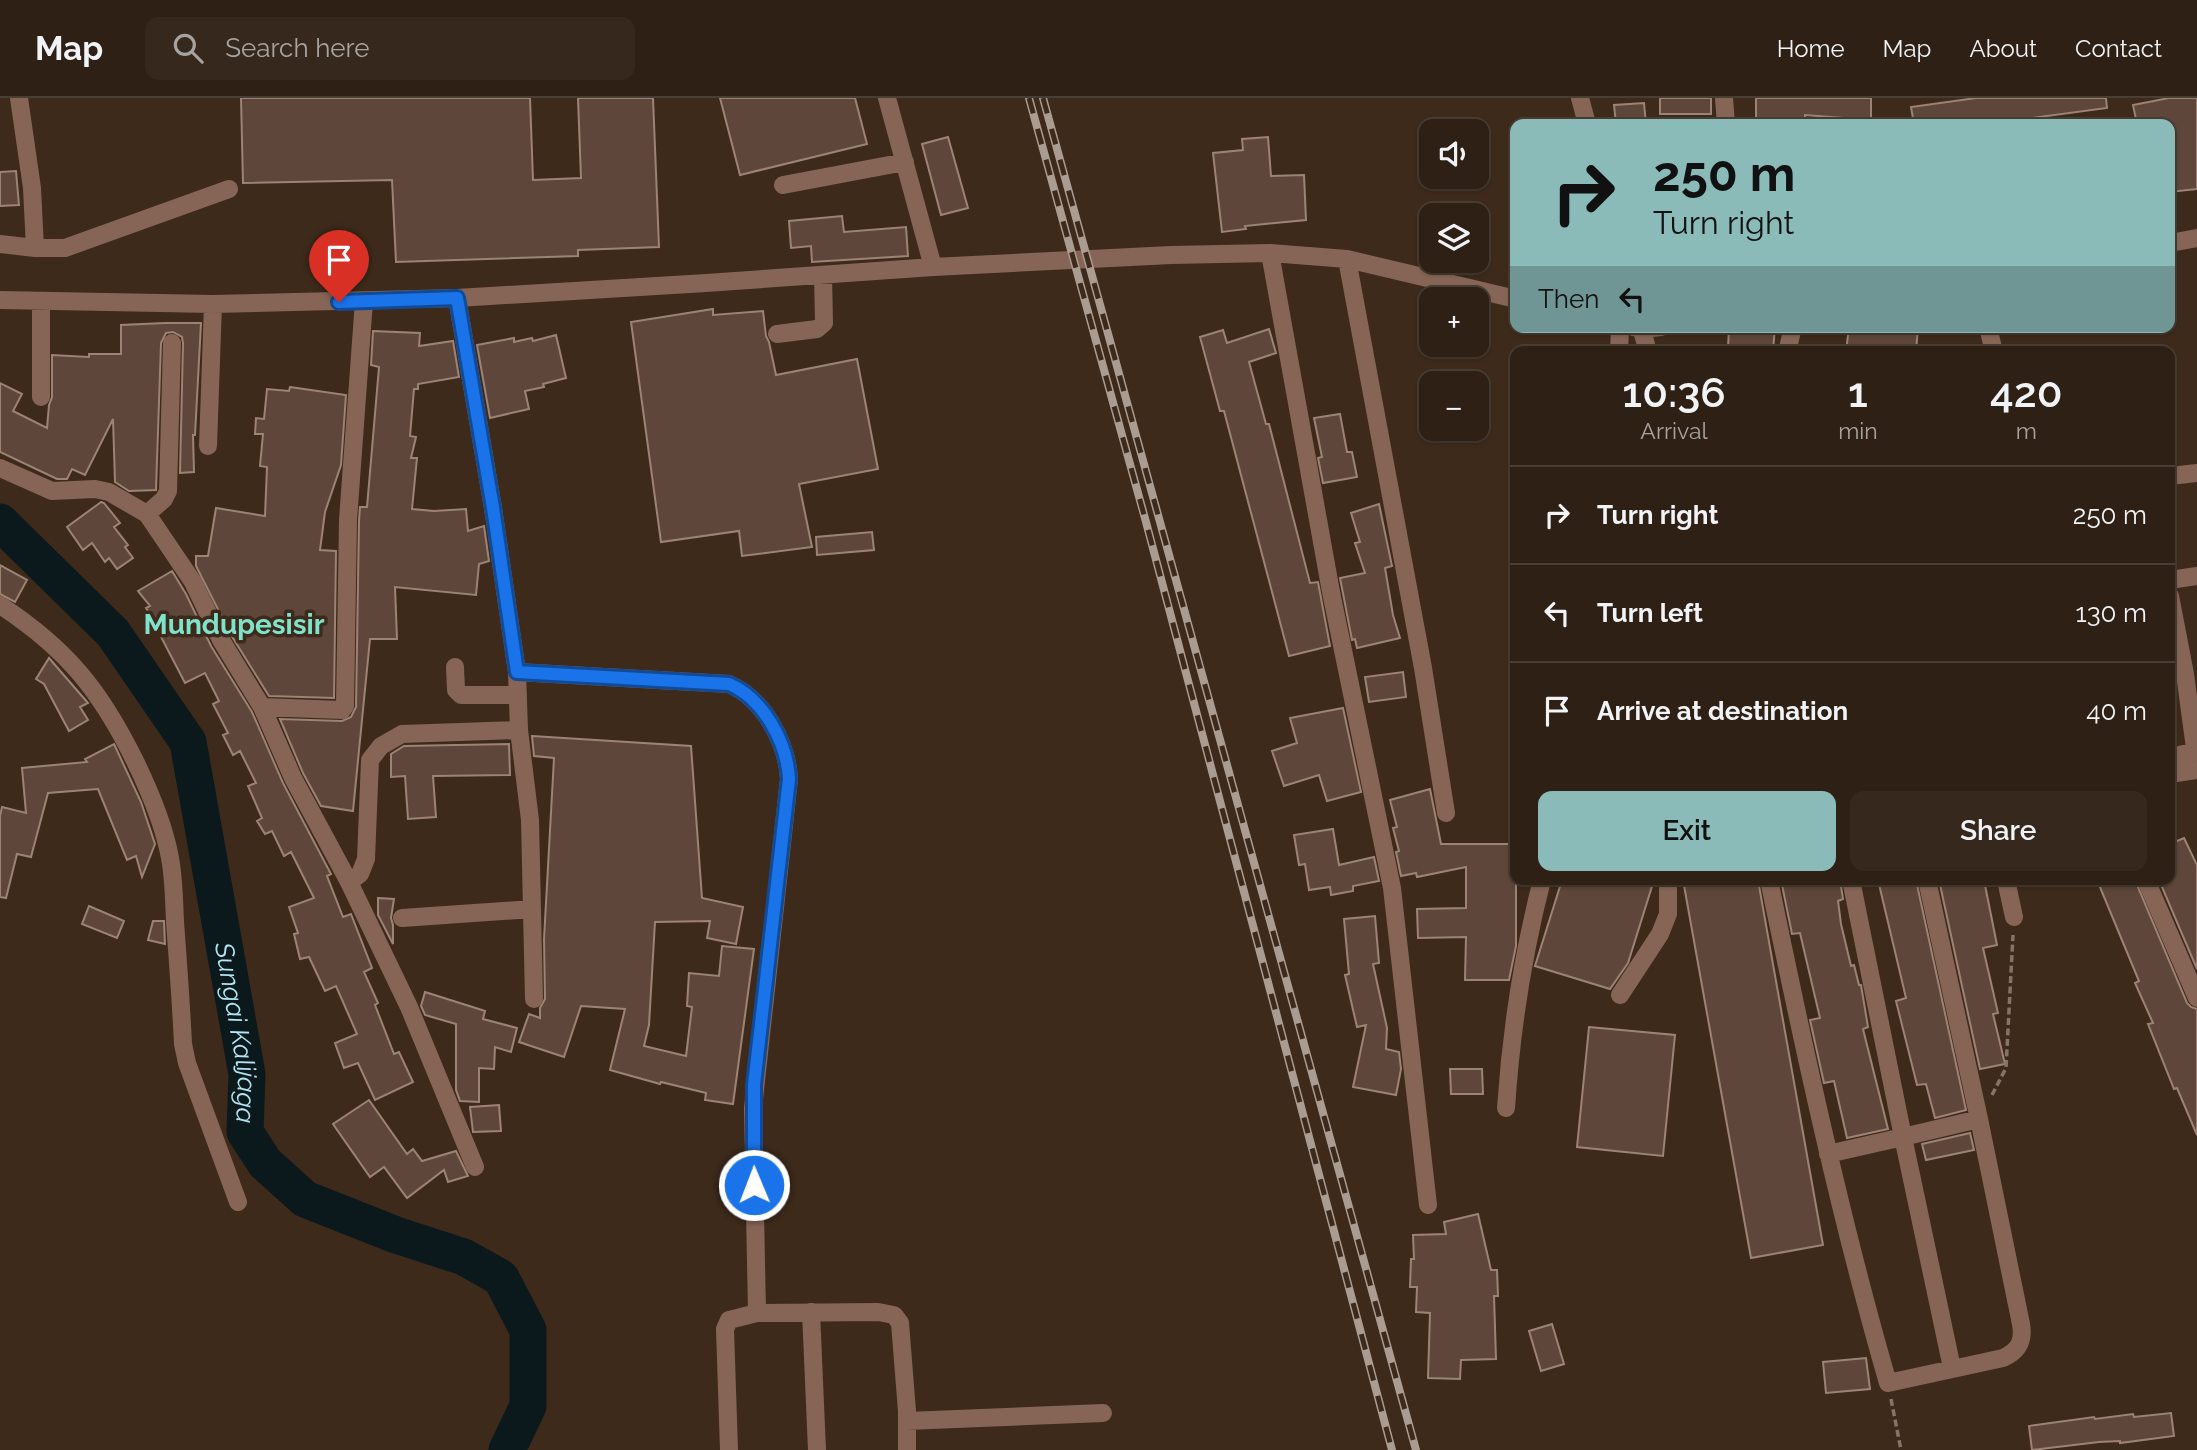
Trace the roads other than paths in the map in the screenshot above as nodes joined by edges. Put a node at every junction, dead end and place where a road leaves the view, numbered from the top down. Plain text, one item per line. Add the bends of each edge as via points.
1 (19, 98) edge
2 (887, 98) edge
3 (1580, 98) edge
4 (1724, 98) edge
5 (1586, 119) edge
6 (1726, 119) edge
7 (905, 162) junction
8 (783, 185) dead end
9 (229, 189) dead end
10 (2197, 238) edge
11 (2175, 242) edge
12 (0, 244) edge
13 (35, 248) junction
14 (1270, 253) junction
15 (1347, 259) junction
16 (933, 267) junction
17 (823, 275) junction
18 (457, 298) junction
19 (1510, 298) edge
20 (0, 300) edge
21 (41, 301) junction
22 (365, 301) junction
23 (213, 304) junction
24 (777, 334) dead end
25 (172, 343) dead end
26 (41, 397) dead end
27 (208, 446) dead end
28 (0, 468) edge
29 (2197, 473) edge
30 (2175, 475) edge
31 (147, 514) junction
32 (2197, 576) edge
33 (2175, 579) edge
34 (0, 605) edge
35 (2175, 614) edge
36 (455, 667) dead end
37 (517, 672) junction
38 (2191, 673) edge
39 (518, 695) junction
40 (262, 707) junction
41 (519, 730) junction
42 (2196, 755) edge
43 (2175, 757) edge
44 (2197, 770) edge
45 (2175, 773) edge
46 (1446, 813) dead end
47 (349, 882) junction
48 (1541, 885) edge
49 (1668, 885) edge
50 (1770, 885) edge
51 (1852, 885) edge
52 (1928, 885) edge
53 (2007, 885) edge
54 (2148, 885) edge
55 (532, 909) junction
56 (2014, 917) road end
57 (402, 918) dead end
58 (2193, 978) edge
59 (1620, 995) dead end
60 (2197, 998) edge
61 (534, 999) dead end
62 (1506, 1108) dead end
63 (1979, 1119) junction
64 (1903, 1137) junction
65 (1828, 1154) junction
66 (475, 1167) dead end
67 (238, 1202) dead end
68 (1428, 1205) dead end
69 (811, 1312) junction
70 (757, 1313) junction
71 (1952, 1368) junction
72 (1103, 1413) dead end
73 (907, 1421) junction
74 (729, 1450) edge
75 (817, 1450) edge
76 (907, 1450) edge

1 - 13 street
2 - 7 street
3 - 5 street
4 - 6 street
7 - 8 street
7 - 16 street
9 - 13 street via 65,248
10 - 11 street
12 - 13 street
14 - 15 street
14 - 16 street
14 - 68 street via 1329,579 1392,888
15 - 19 street
15 - 46 street
16 - 17 street
17 - 18 street
17 - 24 street via 824,323 817,329
18 - 22 street
18 - 37 street
20 - 21 street
21 - 23 street
21 - 26 street
22 - 23 street
22 - 40 street via 348,520 345,706 342,710
23 - 27 street
25 - 31 street via 168,491
28 - 31 street via 52,491 109,492
29 - 30 street
31 - 40 street via 193,582 221,640
32 - 33 street
34 - 67 street via 45,638 100,696 164,829 171,861 183,1044
35 - 38 street
36 - 39 street via 458,693
37 - 39 street
37 - 70 street via 729,684 758,707 785,752 789,779 753,1108
38 - 42 street
39 - 41 street
40 - 47 street via 293,778
41 - 47 street via 402,734 381,746 370,760 366,859 360,874
41 - 55 street via 530,820
42 - 43 street
44 - 45 street
47 - 66 street via 409,1007
48 - 62 street via 1525,957
49 - 59 street via 1668,914 1660,934
50 - 65 street
51 - 64 street
52 - 63 street
53 - 56 street
54 - 58 street
55 - 57 street
55 - 61 street
58 - 60 street
63 - 64 street
63 - 71 street via 2023,1334 2014,1353
64 - 65 street
64 - 71 street
65 - 71 street via 1888,1383
69 - 70 street
69 - 73 street via 884,1312 897,1318 902,1331
69 - 75 street
70 - 74 street via 733,1318 726,1325
72 - 73 street
73 - 76 street

